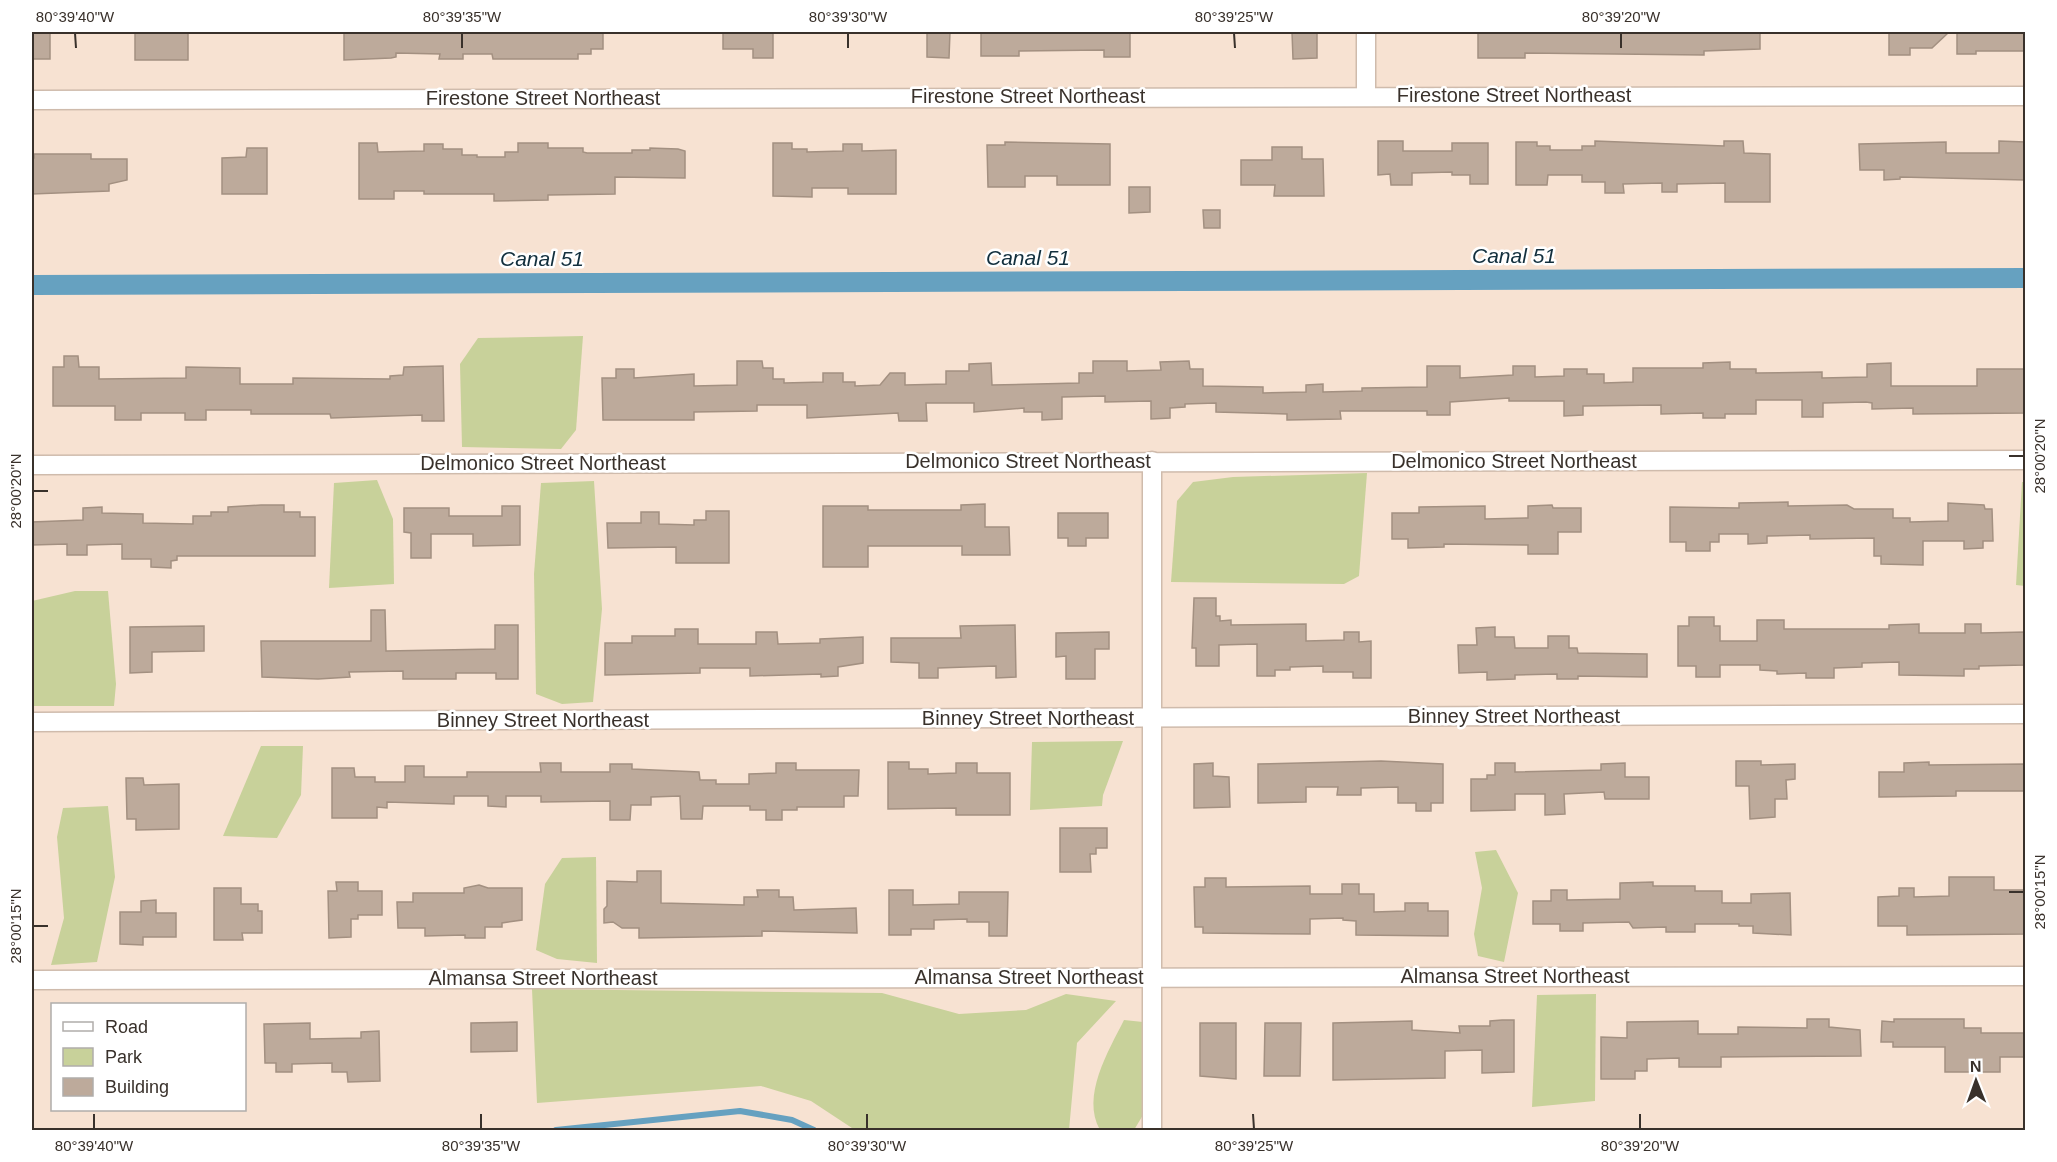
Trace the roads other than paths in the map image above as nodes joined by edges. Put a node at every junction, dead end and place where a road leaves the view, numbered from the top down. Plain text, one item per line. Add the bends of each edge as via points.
1 (1366, 32) edge
2 (1366, 95) junction
3 (2025, 96) edge
4 (32, 100) edge
5 (2025, 460) edge
6 (1152, 461) junction
7 (32, 465) edge
8 (2025, 714) edge
9 (1151, 717) junction
10 (32, 722) edge
11 (1150, 976) junction
12 (2025, 976) edge
13 (32, 980) edge
14 (1152, 1131) edge

1 - 2 street
2 - 3 street, Firestone Street Northeast
2 - 4 street, Firestone Street Northeast
5 - 6 street, Delmonico Street Northeast
6 - 7 street, Delmonico Street Northeast
6 - 9 street
8 - 9 street, Binney Street Northeast
9 - 10 street, Binney Street Northeast
9 - 11 street
11 - 12 street, Almansa Street Northeast
11 - 13 street, Almansa Street Northeast
11 - 14 street

